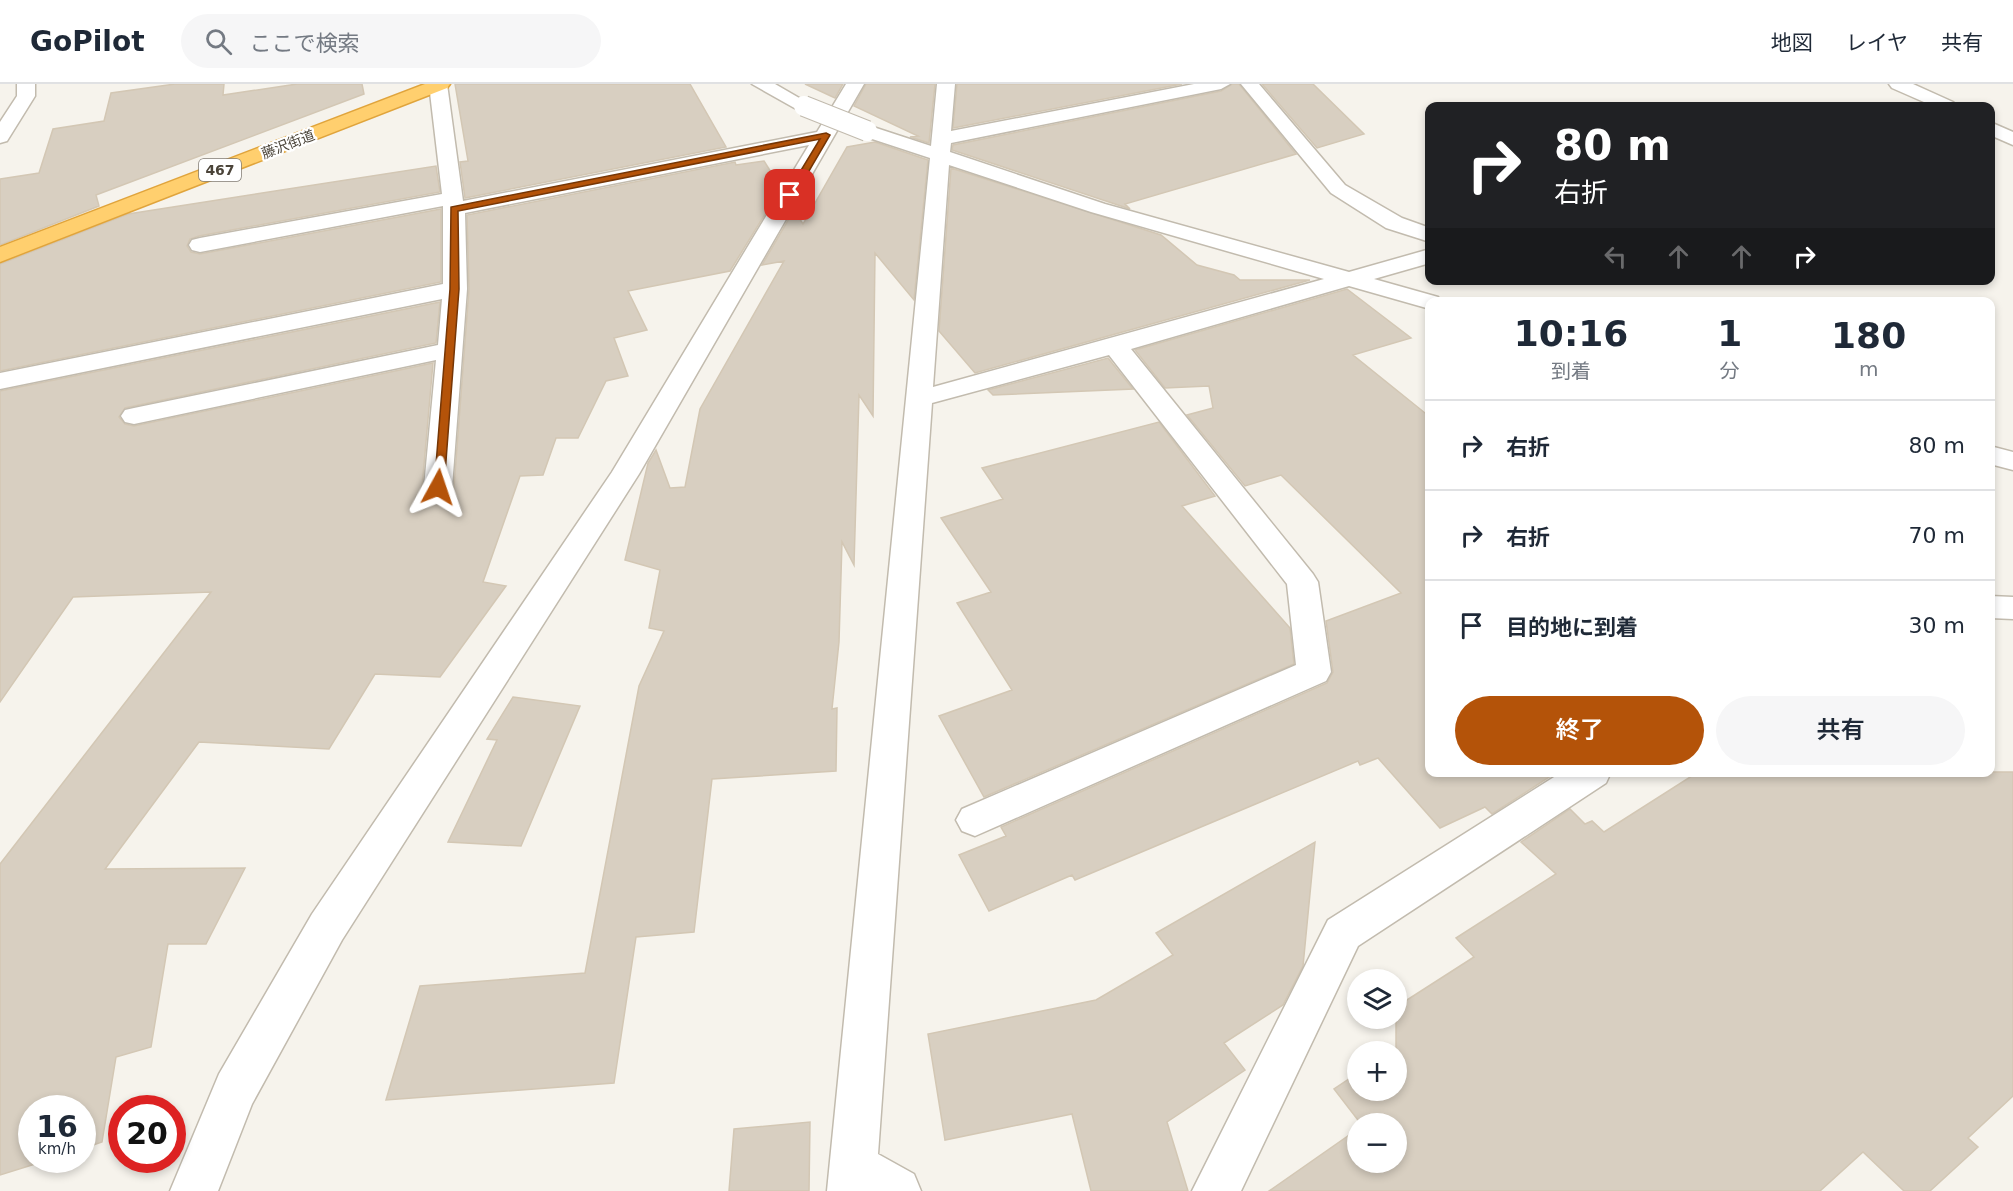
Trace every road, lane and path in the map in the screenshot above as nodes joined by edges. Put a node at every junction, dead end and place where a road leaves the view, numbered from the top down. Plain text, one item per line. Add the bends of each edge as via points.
1 (27, 84) edge
2 (439, 84) edge
3 (761, 84) edge
4 (855, 84) edge
5 (946, 84) edge
6 (1221, 84) edge
7 (1250, 84) edge
8 (1898, 84) edge
9 (1938, 102) edge
10 (1995, 130) edge
11 (826, 135) junction
12 (0, 137) edge
13 (2013, 139) edge
14 (940, 148) junction
15 (453, 203) junction
16 (1425, 234) edge
17 (200, 245) dead end
18 (0, 255) edge
19 (1425, 257) edge
20 (1349, 279) junction
21 (454, 289) junction
22 (1425, 301) edge
23 (1115, 346) junction
24 (450, 350) junction
25 (0, 381) edge
26 (918, 399) junction
27 (134, 416) dead end
28 (1995, 457) edge
29 (2013, 461) edge
30 (438, 487) dead end
31 (1995, 608) edge
32 (2013, 608) edge
33 (1585, 777) edge
34 (975, 820) dead end
35 (852, 1179) edge
36 (194, 1191) edge
37 (897, 1191) edge
38 (1215, 1191) edge

1 - 12 street via 26,96
2 - 15 street
2 - 18 highway, 藤沢街道 / 467
3 - 14 street, bridge via 867,131
4 - 11 street
5 - 14 street
6 - 14 street
7 - 16 street via 1338,189 1394,223
8 - 9 street
10 - 13 street
11 - 15 street
11 - 36 street via 625,474 327,927 235,1090
14 - 20 street via 1098,208
14 - 26 street
15 - 17 street
15 - 21 street
19 - 20 street
20 - 22 street
20 - 23 street
21 - 24 street
21 - 25 street
23 - 26 street
23 - 34 street via 1302,582 1314,672
24 - 27 street
24 - 30 street
26 - 35 street
28 - 29 street
31 - 32 street
33 - 38 street via 1343,933
35 - 37 street

